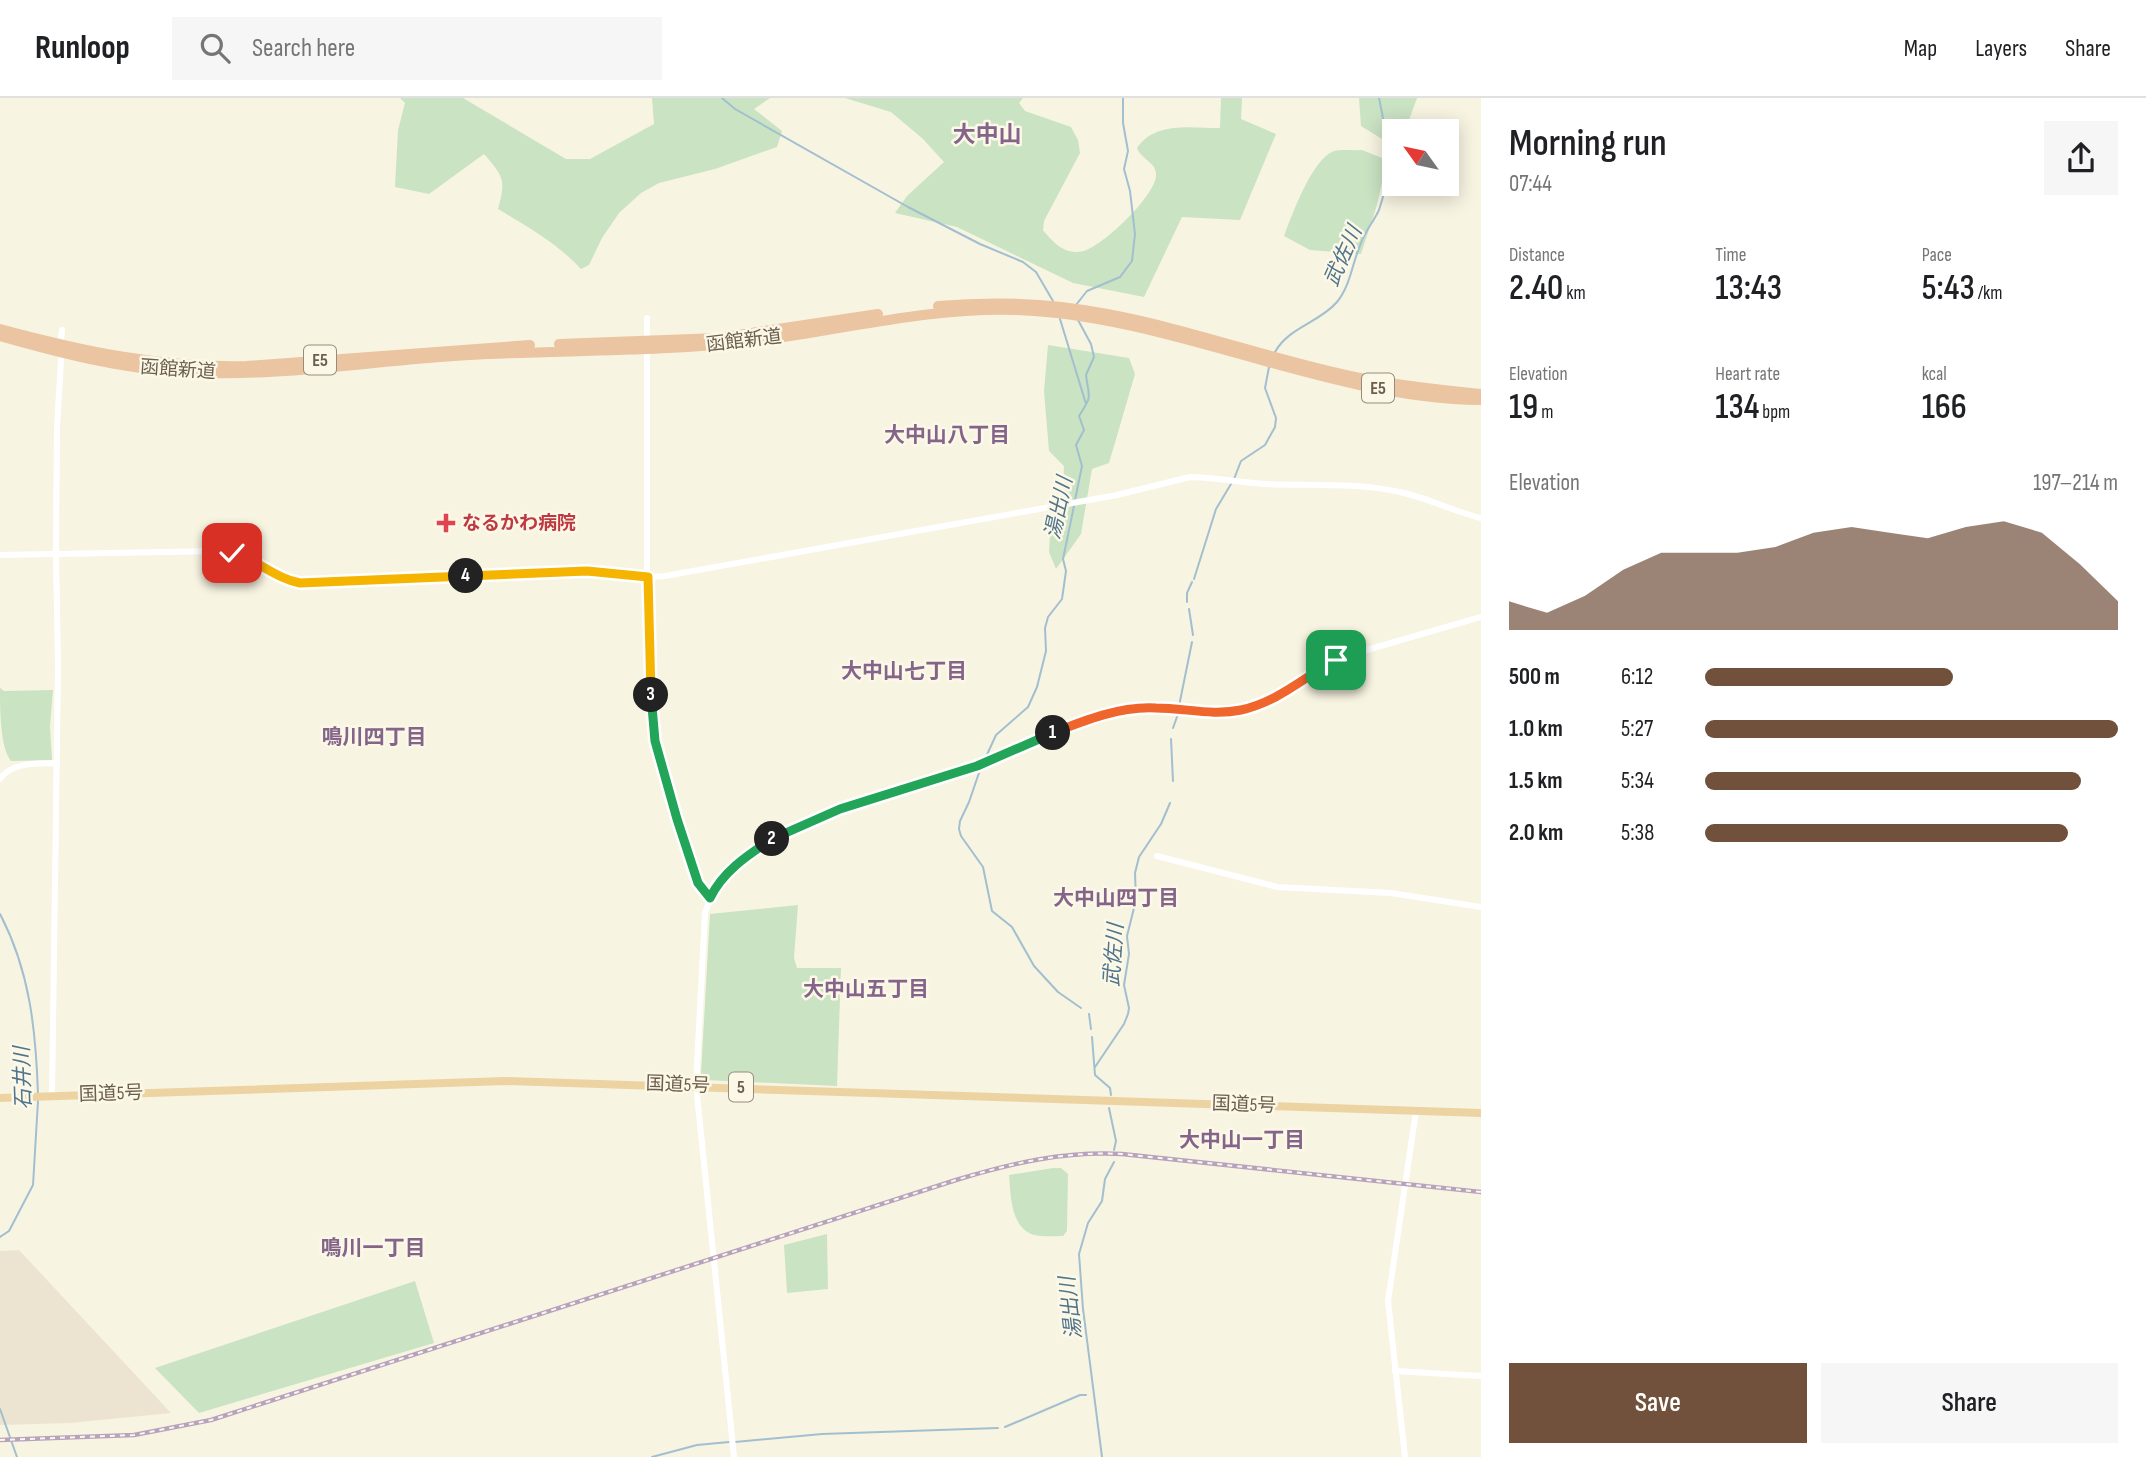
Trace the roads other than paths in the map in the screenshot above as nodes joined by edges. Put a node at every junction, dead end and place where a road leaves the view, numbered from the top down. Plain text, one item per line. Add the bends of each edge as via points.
1 (647, 318) dead end
2 (0, 329) edge
3 (62, 330) dead end
4 (0, 337) edge
5 (61, 340) dead end
6 (648, 345) junction
7 (61, 360) dead end
8 (1278, 361) junction
9 (1481, 394) edge
10 (1481, 402) edge
11 (1481, 519) edge
12 (56, 553) junction
13 (0, 555) edge
14 (648, 577) junction
15 (1481, 617) edge
16 (57, 763) junction
17 (0, 779) edge
18 (1157, 856) dead end
19 (710, 898) junction
20 (1481, 907) edge
21 (695, 1085) junction
22 (52, 1096) junction
23 (0, 1098) edge
24 (1416, 1111) junction
25 (1481, 1113) edge
26 (1395, 1371) junction
27 (1481, 1376) edge
28 (734, 1457) edge
29 (1405, 1457) edge

1 - 14 street
2 - 6 highway, 函館新道 / E5 via 114,357 202,366 488,347
3 - 5 street
4 - 6 highway, 函館新道 / E5 via 113,364 211,373
6 - 8 highway, 函館新道 / E5 via 758,340 918,314 1037,308 1107,317
7 - 12 street
8 - 9 highway, 函館新道 / E5 via 1360,378
8 - 10 highway, 函館新道 / E5 via 1358,384
11 - 14 street via 1384,489 1190,478 680,575
12 - 13 street
12 - 14 street via 232,553 283,579 313,584 587,571
12 - 16 street
14 - 19 street via 655,741 691,865
15 - 19 street via 1346,656 1254,707 1208,713 1128,710 1072,726 977,766 861,802 773,839 731,869
16 - 17 street via 18,765
16 - 22 street
18 - 20 street via 1277,887 1391,893
19 - 21 street via 703,932
21 - 22 highway, 国道5号 / 5 via 500,1081
21 - 24 highway, 国道5号 / 5
21 - 28 street
22 - 23 highway, 国道5号 / 5
24 - 25 highway, 国道5号 / 5
24 - 26 street via 1388,1290
26 - 27 street
26 - 29 street

